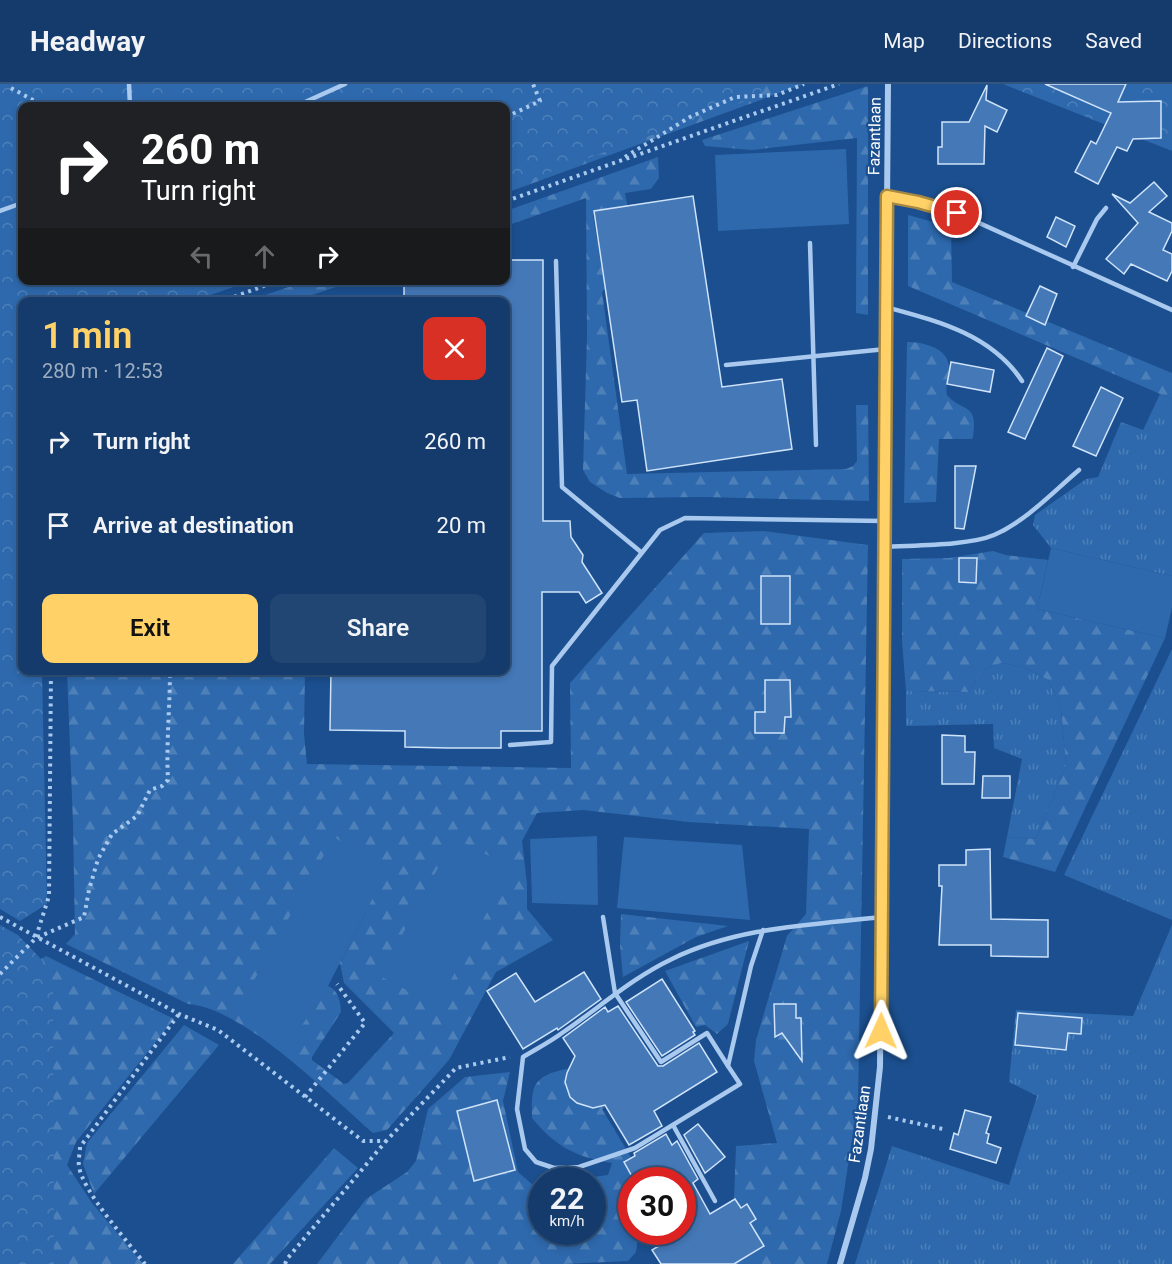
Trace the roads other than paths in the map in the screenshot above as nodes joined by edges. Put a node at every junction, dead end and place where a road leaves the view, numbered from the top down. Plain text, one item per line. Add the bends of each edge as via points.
1 (129, 84) edge
2 (345, 84) edge
3 (888, 84) edge
4 (130, 102) edge
5 (309, 102) edge
6 (887, 196) junction
7 (18, 204) edge
8 (1106, 208) dead end
9 (0, 211) edge
10 (810, 243) dead end
11 (556, 261) dead end
12 (1074, 267) junction
13 (886, 307) junction
14 (1172, 310) edge
15 (886, 350) junction
16 (813, 356) junction
17 (726, 365) dead end
18 (1022, 381) dead end
19 (816, 446) dead end
20 (1079, 470) dead end
21 (884, 521) junction
22 (883, 547) junction
23 (641, 552) junction
24 (510, 745) dead end
25 (603, 916) dead end
26 (882, 917) junction
27 (763, 930) junction
28 (615, 993) junction
29 (728, 1066) junction
30 (673, 1125) junction
31 (716, 1202) dead end
32 (840, 1264) edge

1 - 4 lane
2 - 5 lane
3 - 6 street, Fazantlaan
6 - 12 lane via 957,213
6 - 13 street, Fazantlaan
7 - 9 lane
8 - 12 lane
10 - 16 lane
11 - 23 lane via 562,487
12 - 14 lane
13 - 15 street, Fazantlaan
13 - 18 lane via 934,321 981,342 999,354
15 - 16 lane
15 - 21 street, Fazantlaan
16 - 17 lane
16 - 19 lane
20 - 22 lane via 1013,526 993,536 975,541
21 - 22 street, Fazantlaan
21 - 23 lane via 685,518 660,530
22 - 26 street, Fazantlaan
23 - 24 lane via 552,666 551,742
25 - 28 lane
26 - 27 lane
26 - 32 street, Fazantlaan via 875,1114 864,1178
27 - 28 lane via 682,955
27 - 29 lane
28 - 29 lane via 661,1062 707,1033
28 - 30 lane via 563,1033 523,1057 517,1109 525,1149 536,1162 554,1168 579,1167 635,1148
29 - 30 lane via 740,1084
30 - 31 lane

